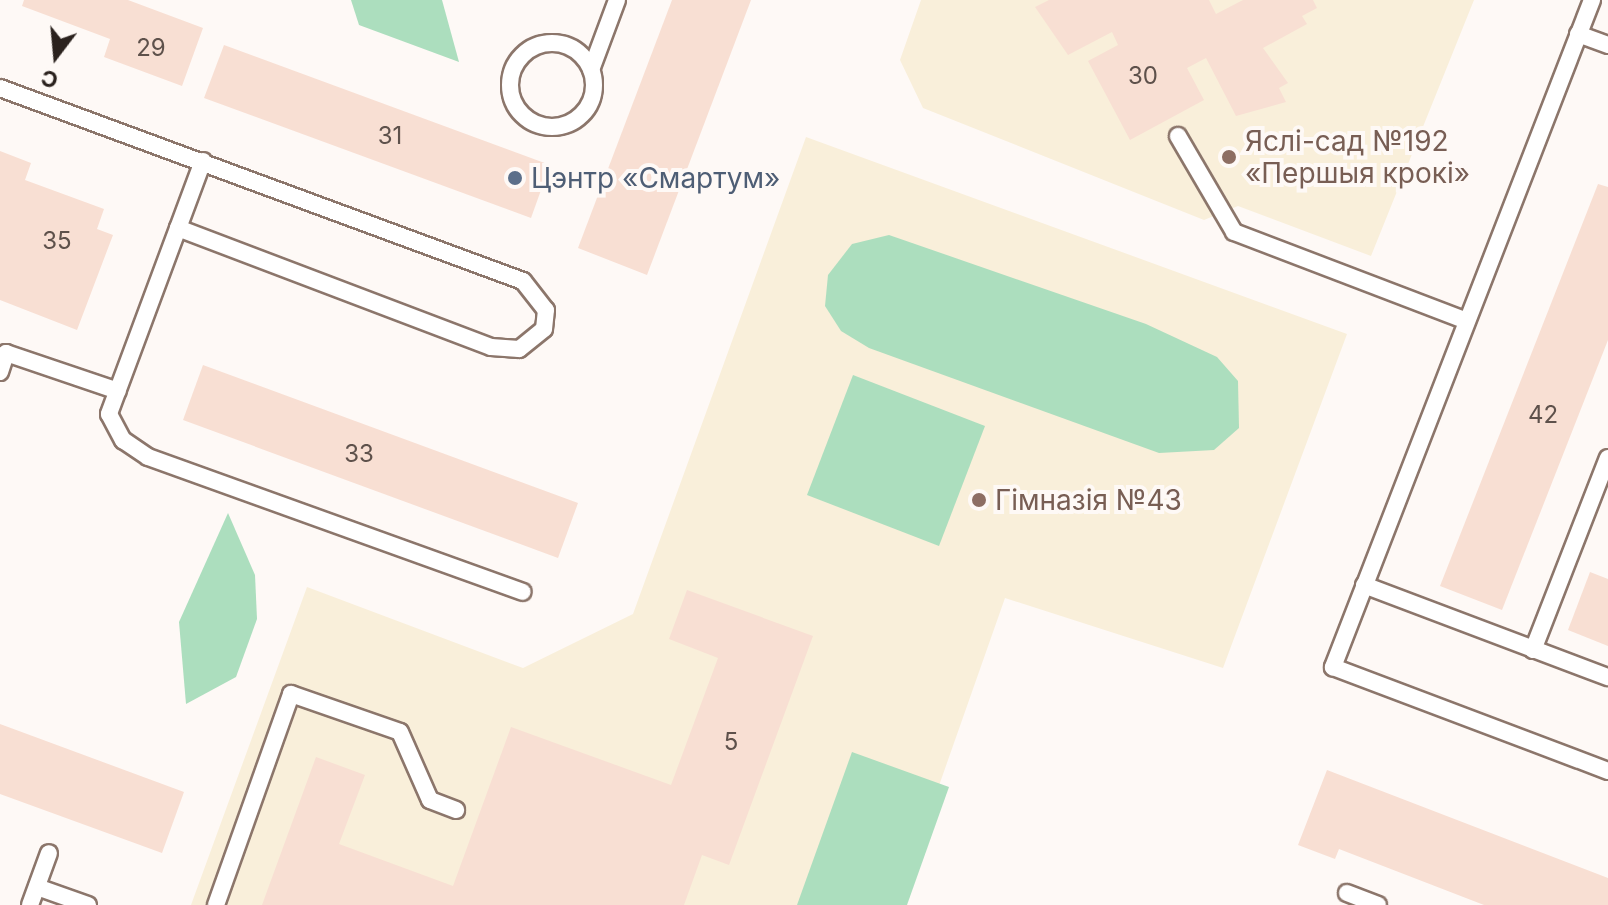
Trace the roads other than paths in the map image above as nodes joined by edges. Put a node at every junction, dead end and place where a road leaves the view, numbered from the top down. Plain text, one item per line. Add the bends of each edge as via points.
1 (617, 0) edge
2 (1592, 0) edge
3 (1578, 34) junction
4 (1608, 45) edge
5 (591, 70) junction
6 (0, 88) edge
7 (1178, 136) dead end
8 (203, 161) junction
9 (178, 228) junction
10 (1467, 321) junction
11 (0, 372) edge
12 (118, 391) junction
13 (1608, 458) edge
14 (1364, 585) junction
15 (522, 592) dead end
16 (1533, 650) junction
17 (1608, 677) edge
18 (1608, 771) edge
19 (456, 810) dead end
20 (49, 853) dead end
21 (37, 887) junction
22 (1347, 893) dead end
23 (30, 905) edge
24 (88, 905) edge
25 (216, 905) edge
26 (1378, 905) edge

1 - 5 lane
2 - 3 lane
3 - 4 lane
3 - 10 lane
5 - 5 lane via 592,96 566,125 527,120 512,98 512,70 531,49 572,49
6 - 8 lane
7 - 10 lane via 1234,232
8 - 9 lane
8 - 9 lane via 523,281 546,310 544,329 519,349 491,347
9 - 12 lane
10 - 14 lane
11 - 12 lane via 6,353
12 - 15 lane via 109,414 123,440 148,457
13 - 16 lane
14 - 16 lane
14 - 18 lane via 1333,667
16 - 17 lane
19 - 25 lane via 430,800 400,732 291,694
20 - 21 lane
21 - 23 lane
21 - 24 lane
22 - 26 lane

